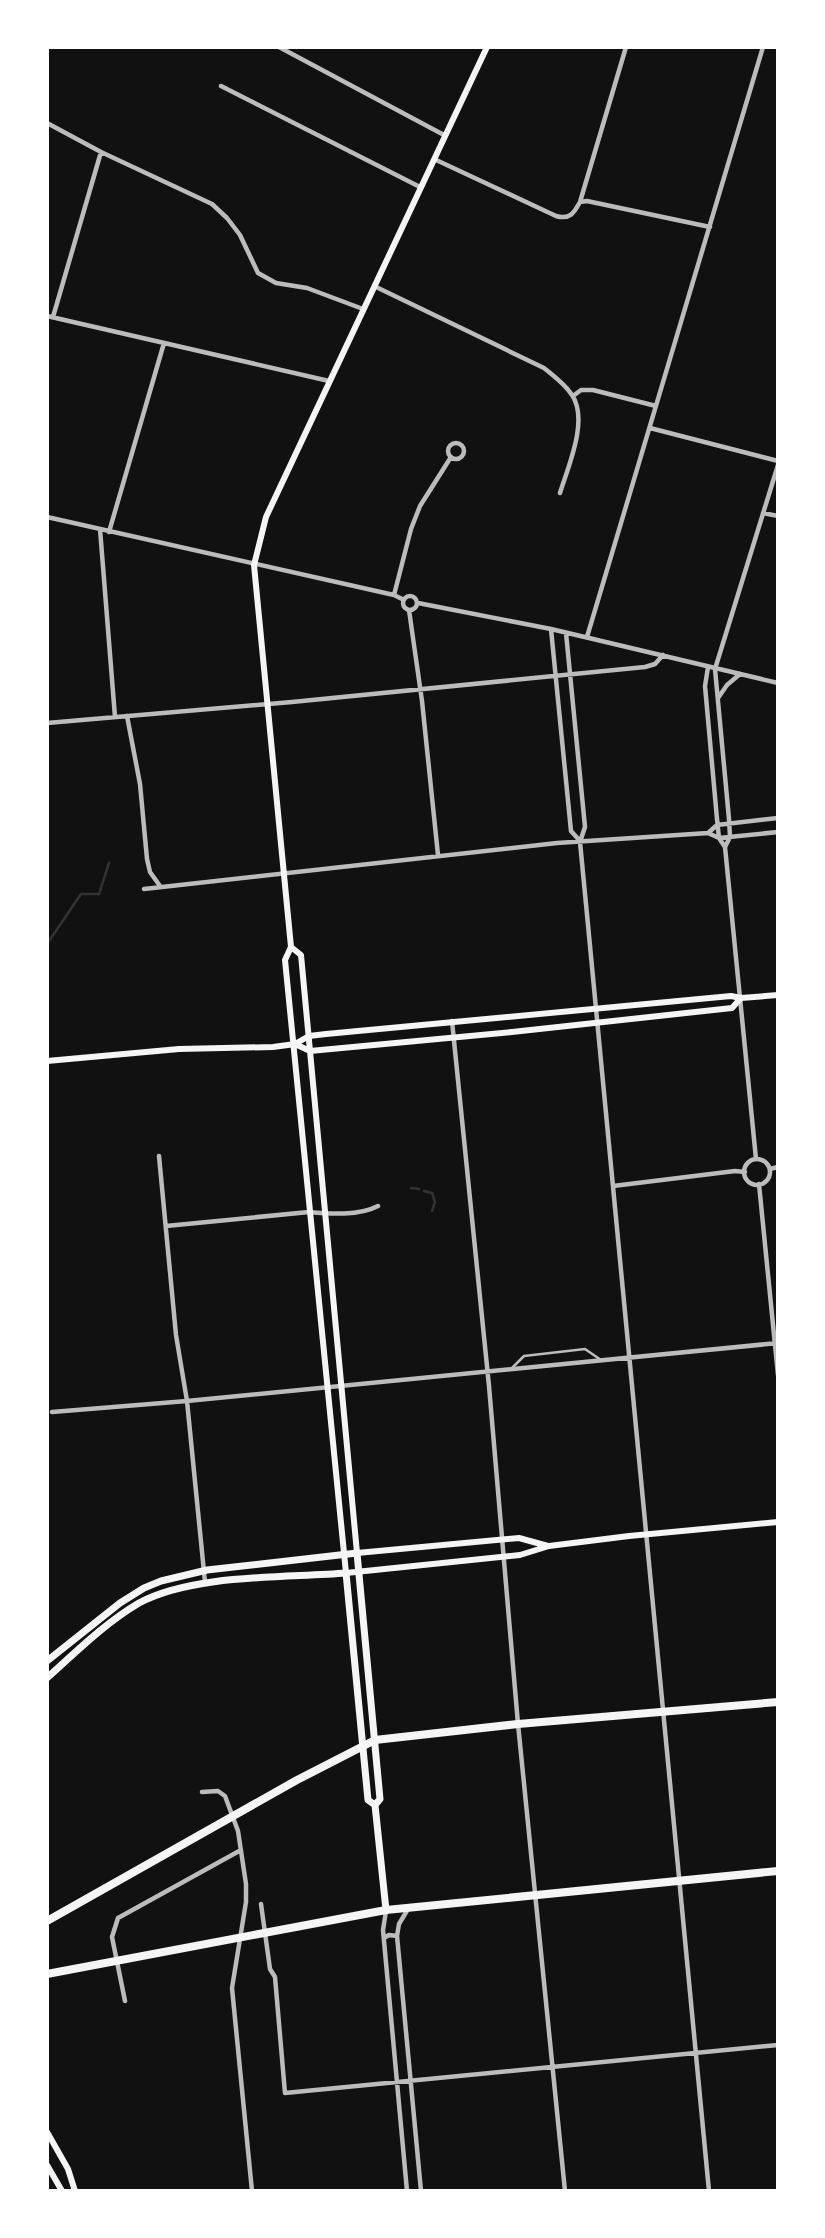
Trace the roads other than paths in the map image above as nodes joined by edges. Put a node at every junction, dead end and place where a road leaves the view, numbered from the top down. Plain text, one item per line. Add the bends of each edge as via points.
1 (279, 47) edge
2 (487, 47) edge
3 (626, 47) edge
4 (763, 47) edge
5 (221, 86) dead end
6 (47, 123) edge
7 (444, 135) junction
8 (101, 152) junction
9 (433, 158) junction
10 (420, 187) junction
11 (580, 202) junction
12 (710, 227) junction
13 (374, 286) junction
14 (363, 309) junction
15 (50, 316) edge
16 (164, 343) junction
17 (329, 381) junction
18 (573, 396) junction
19 (656, 406) junction
20 (650, 428) junction
21 (451, 457) dead end
22 (778, 463) edge
23 (560, 493) dead end
24 (763, 513) junction
25 (778, 516) edge
26 (47, 517) edge
27 (100, 529) junction
28 (109, 531) junction
29 (254, 565) junction
30 (394, 595) junction
31 (404, 600) junction
32 (418, 603) junction
33 (409, 610) junction
34 (551, 629) junction
35 (566, 633) junction
36 (587, 637) junction
37 (663, 655) junction
38 (708, 667) junction
39 (715, 669) junction
40 (571, 674) junction
41 (740, 674) junction
42 (555, 676) junction
43 (778, 683) edge
44 (421, 689) junction
45 (717, 699) junction
46 (267, 704) junction
47 (127, 716) junction
48 (115, 717) junction
49 (47, 723) edge
50 (778, 818) edge
51 (728, 824) junction
52 (718, 825) junction
53 (778, 832) edge
54 (708, 833) junction
55 (730, 837) junction
56 (719, 838) junction
57 (580, 842) junction
58 (725, 847) junction
59 (438, 855) junction
60 (283, 873) junction
61 (160, 886) junction
62 (144, 889) dead end
63 (291, 947) junction
64 (778, 995) edge
65 (741, 998) junction
66 (595, 1008) junction
67 (452, 1021) junction
68 (597, 1023) junction
69 (309, 1036) junction
70 (454, 1037) junction
71 (295, 1044) junction
72 (310, 1051) junction
73 (47, 1061) edge
74 (159, 1156) dead end
75 (756, 1159) junction
76 (778, 1167) edge
77 (770, 1169) junction
78 (745, 1172) junction
79 (758, 1184) junction
80 (613, 1186) junction
81 (378, 1206) dead end
82 (309, 1212) junction
83 (326, 1214) junction
84 (166, 1226) junction
85 (776, 1343) edge
86 (629, 1358) junction
87 (601, 1360) junction
88 (512, 1368) junction
89 (488, 1370) junction
90 (778, 1375) edge
91 (342, 1385) junction
92 (327, 1386) junction
93 (187, 1401) junction
94 (52, 1412) dead end
95 (778, 1522) edge
96 (646, 1534) junction
97 (503, 1540) junction
98 (549, 1546) junction
99 (357, 1553) junction
100 (344, 1555) junction
101 (505, 1556) junction
102 (205, 1571) junction
103 (358, 1571) junction
104 (346, 1573) junction
105 (205, 1582) junction
106 (47, 1661) edge
107 (47, 1678) edge
108 (778, 1702) edge
109 (663, 1712) junction
110 (518, 1724) junction
111 (375, 1740) junction
112 (362, 1745) junction
113 (202, 1792) dead end
114 (375, 1805) junction
115 (241, 1850) junction
116 (778, 1871) edge
117 (679, 1881) junction
118 (536, 1894) junction
119 (261, 1904) dead end
120 (410, 1907) junction
121 (386, 1910) junction
122 (47, 1921) edge
123 (397, 1936) junction
124 (384, 1938) junction
125 (47, 1974) edge
126 (125, 2001) dead end
127 (778, 2045) edge
128 (696, 2054) junction
129 (553, 2067) junction
130 (412, 2082) junction
131 (396, 2083) junction
132 (47, 2132) edge
133 (47, 2165) edge
134 (62, 2191) edge
135 (75, 2191) edge
136 (252, 2191) edge
137 (407, 2191) edge
138 (421, 2191) edge
139 (565, 2191) edge
140 (709, 2191) edge

1 - 7 street
2 - 7 main road
3 - 11 street
4 - 12 street
5 - 10 street
6 - 8 street
7 - 9 main road
8 - 14 street via 212,204 240,235 258,273 276,283 307,288
8 - 15 street
9 - 10 main road
9 - 11 street via 565,218
10 - 13 main road
11 - 12 street
12 - 19 street
13 - 14 main road
13 - 18 street via 544,368
14 - 17 main road
15 - 16 street
16 - 17 street
16 - 28 street
17 - 29 main road via 266,517
18 - 19 street via 593,390
18 - 23 street via 578,426
19 - 20 street
20 - 22 street
20 - 36 street
21 - 30 street via 420,506
22 - 24 street
24 - 25 street
24 - 39 street
26 - 27 street
27 - 28 street
27 - 48 street
28 - 29 street
29 - 30 street
29 - 46 main road
30 - 31 street
31 - 32 street via 412,596
31 - 33 street
32 - 33 street
32 - 34 street
33 - 44 street
34 - 35 street
34 - 42 street
35 - 36 street
35 - 40 street
36 - 37 street
37 - 38 street
37 - 40 street via 645,667
38 - 39 street
38 - 52 street via 705,686
39 - 41 street
39 - 45 street
40 - 42 street
40 - 57 street via 585,827
41 - 43 street
41 - 45 street
42 - 44 street
42 - 57 street via 571,831
44 - 46 street
44 - 59 street
45 - 51 street
46 - 47 street
46 - 60 main road
47 - 48 street
47 - 61 street via 147,859
48 - 49 street
50 - 51 street
51 - 52 street
51 - 55 street
52 - 54 street
52 - 56 street
53 - 55 street
54 - 56 street
54 - 57 street
55 - 56 street
55 - 58 street
56 - 58 street
57 - 59 street
57 - 66 street
58 - 65 street
59 - 60 street
60 - 61 street
60 - 63 main road
61 - 62 street
63 - 69 main road via 301,955
63 - 71 main road via 285,960
64 - 65 main road
65 - 66 main road
65 - 68 main road via 732,1008
65 - 75 street
66 - 67 main road
66 - 68 street
67 - 69 main road
67 - 70 street
68 - 70 main road
68 - 80 street
69 - 71 main road
69 - 72 main road
70 - 72 main road
70 - 89 street
71 - 72 main road
71 - 73 main road
71 - 82 main road
72 - 83 main road
74 - 84 street
75 - 77 street via 764,1160
75 - 78 street via 747,1163
76 - 77 street
77 - 79 street via 768,1179
78 - 79 street via 750,1182
78 - 80 street
79 - 85 street
80 - 86 street
81 - 83 street
82 - 83 street
82 - 84 street
82 - 92 main road
83 - 91 main road
84 - 93 street
85 - 86 street
85 - 90 street
86 - 87 street
86 - 96 street
87 - 88 street
87 - 88 lane via 585,1349 524,1356
88 - 89 street
89 - 91 street
89 - 97 street
91 - 92 street
91 - 99 main road
92 - 93 street
92 - 100 main road
93 - 94 street
93 - 102 street
95 - 96 main road
96 - 98 main road
96 - 109 street
97 - 98 main road via 519,1538
97 - 99 main road
97 - 101 street
98 - 101 main road
99 - 100 main road
99 - 103 main road
100 - 102 main road
100 - 104 main road
101 - 103 main road
101 - 110 street
102 - 105 street
102 - 106 main road via 144,1588
103 - 104 main road
103 - 111 main road
104 - 105 main road
104 - 112 main road
105 - 107 main road via 134,1607
108 - 109 highway
109 - 110 highway
109 - 117 street
110 - 111 highway
110 - 118 street
111 - 112 highway
111 - 114 main road via 380,1800
112 - 114 main road via 368,1800
112 - 122 highway
113 - 115 street via 218,1791 225,1796
114 - 121 main road
115 - 126 street via 118,1918 112,1937
115 - 136 street via 246,1902 232,1988
116 - 117 highway
117 - 118 highway
117 - 128 street
118 - 120 highway
118 - 129 street
119 - 131 street via 275,1977 285,2093
120 - 121 highway
120 - 123 street
121 - 124 street
121 - 125 highway
123 - 124 street
123 - 130 street
124 - 131 street
127 - 128 street
128 - 129 street
128 - 140 street
129 - 130 street
129 - 139 street
130 - 131 street
130 - 138 street
131 - 137 street
132 - 135 main road
133 - 134 main road

